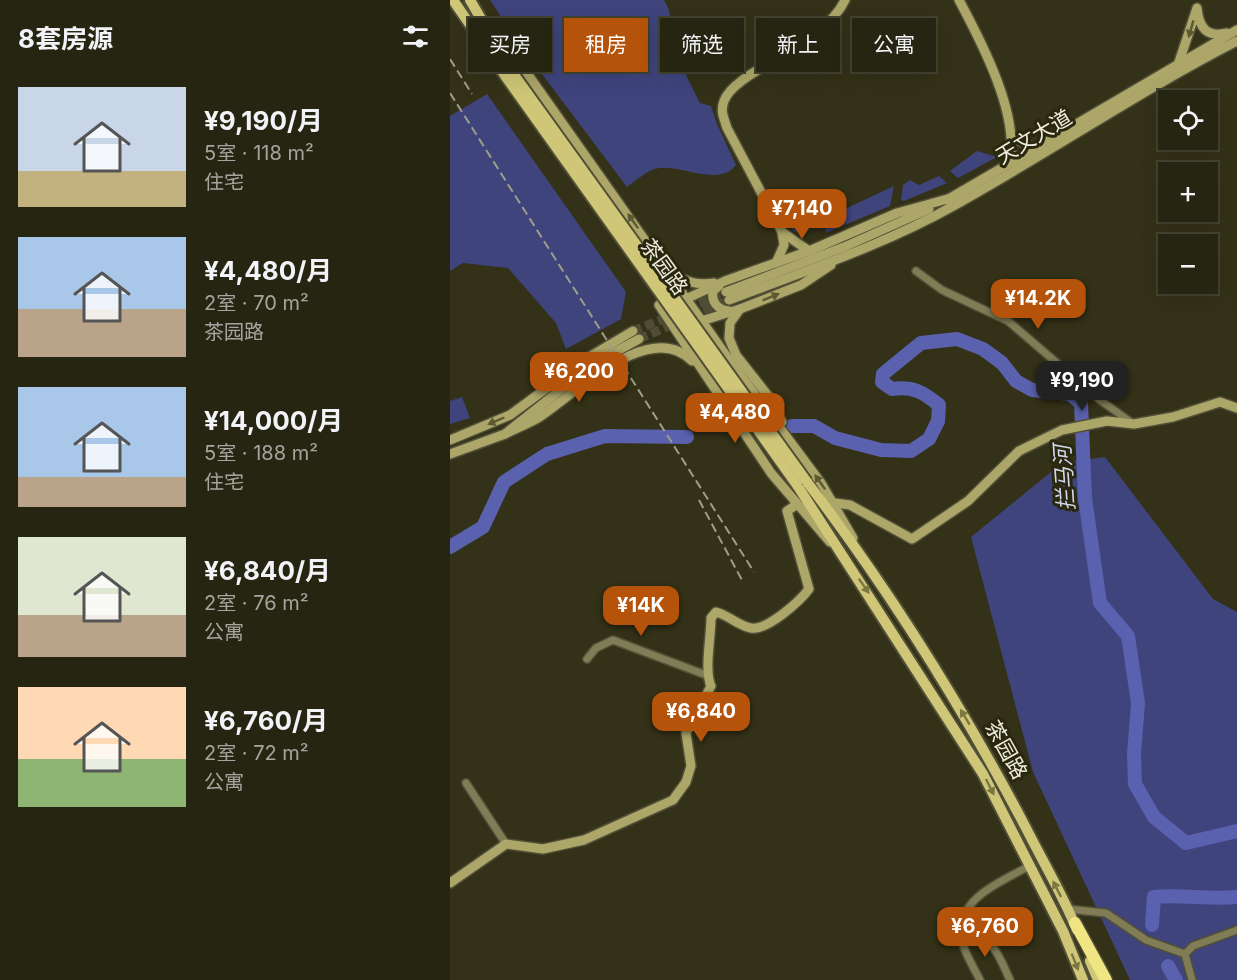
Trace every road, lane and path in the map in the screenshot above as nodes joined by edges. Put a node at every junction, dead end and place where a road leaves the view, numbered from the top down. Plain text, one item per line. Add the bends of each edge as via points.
1 (453, 0) edge
2 (470, 0) edge
3 (845, 0) edge
4 (959, 0) edge
5 (1198, 4) edge
6 (482, 18) edge
7 (1235, 34) edge
8 (1179, 62) junction
9 (508, 72) edge
10 (526, 72) edge
11 (509, 75) junction
12 (1013, 138) junction
13 (1034, 148) junction
14 (1009, 163) junction
15 (951, 198) junction
16 (782, 232) junction
17 (809, 252) junction
18 (846, 256) junction
19 (658, 258) junction
20 (776, 263) junction
21 (916, 271) dead end
22 (725, 281) junction
23 (688, 298) junction
24 (659, 305) joint
25 (740, 309) junction
26 (703, 320) junction
27 (676, 331) junction
28 (730, 361) junction
29 (706, 375) junction
30 (1237, 408) edge
31 (1134, 424) junction
32 (505, 434) junction
33 (450, 440) edge
34 (798, 452) junction
35 (450, 454) edge
36 (802, 483) junction
37 (834, 503) junction
38 (796, 505) junction
39 (860, 551) junction
40 (843, 557) junction
41 (586, 660) dead end
42 (706, 675) junction
43 (466, 783) dead end
44 (506, 844) junction
45 (1031, 866) junction
46 (450, 883) edge
47 (1067, 909) junction
48 (1075, 923) junction
49 (1237, 930) edge
50 (961, 933) junction
51 (1185, 954) junction
52 (980, 980) edge
53 (1010, 980) edge
54 (1083, 980) edge
55 (1098, 980) edge
56 (1106, 980) edge
57 (1192, 980) edge

1 - 11 main road, 茶园路
2 - 6 main road, 茶园路
3 - 16 street via 814,36 735,86 724,99 722,112 727,128
4 - 12 street via 988,58
5 - 7 street via 1198,20 1204,31
5 -> 8 street
7 - 8 street, 天文大道
7 - 18 street, 天文大道 via 953,206
8 - 13 street, 天文大道
9 - 11 main road, 茶园路
19 -> 10 street, 茶园路
11 - 36 main road, 茶园路, bridge
12 - 13 street
12 - 14 street
13 - 14 street, 天文大道
14 - 15 street, 天文大道
15 - 17 street, 天文大道 via 897,213
15 - 18 street, 天文大道 via 728,296
16 - 17 street
16 - 20 street via 784,245
17 - 20 street, 天文大道
25 -> 18 street, 天文大道 via 801,285
19 - 22 street via 687,282 700,285
19 - 23 street, 茶园路
20 - 22 street, 天文大道
21 - 31 street via 942,290 1008,321
22 - 23 street, 天文大道
22 - 25 street via 713,291 714,303 727,311
23 - 24 street, 天文大道
23 - 26 street, 茶园路
24 - 27 street, 茶园路
25 - 26 street, 天文大道
25 - 34 street via 729,323 731,345 768,397
26 - 27 street, 天文大道
26 - 28 street, 茶园路
27 - 29 street, 茶园路
28 - 29 street via 711,353 703,363
28 - 34 street, 茶园路
29 - 32 street via 672,348 644,349 575,389 536,419
29 - 38 street, 茶园路
30 - 31 street via 1220,402
31 - 37 street via 1107,421 1062,430 1019,451 968,501 912,539 850,505
32 -> 33 street via 636,335 589,357 510,415
32 - 35 street
37 -> 34 street, 茶园路
36 - 39 main road, 茶园路
36 - 40 main road, 茶园路
37 - 39 street, 茶园路
38 - 40 street, 茶园路
38 - 42 street via 787,511 809,589 801,600 764,626 750,628 716,612 711,618
47 -> 39 main road, 茶园路 via 990,759 913,629
40 -> 45 main road, 茶园路 via 983,774
41 - 42 street via 596,648 613,640
42 - 44 street via 711,686 686,733 691,766 686,782 673,800 584,840 543,849
43 - 44 street
44 - 46 street
45 - 50 street via 973,902 964,915
45 -> 54 main road, 茶园路
47 - 48 main road, 茶园路
47 - 51 street via 1106,913 1146,940
48 - 55 main road, 茶园路
48 - 56 highway
49 - 51 street via 1193,946
50 - 52 street
50 - 53 street via 975,933 989,941
51 - 57 street

